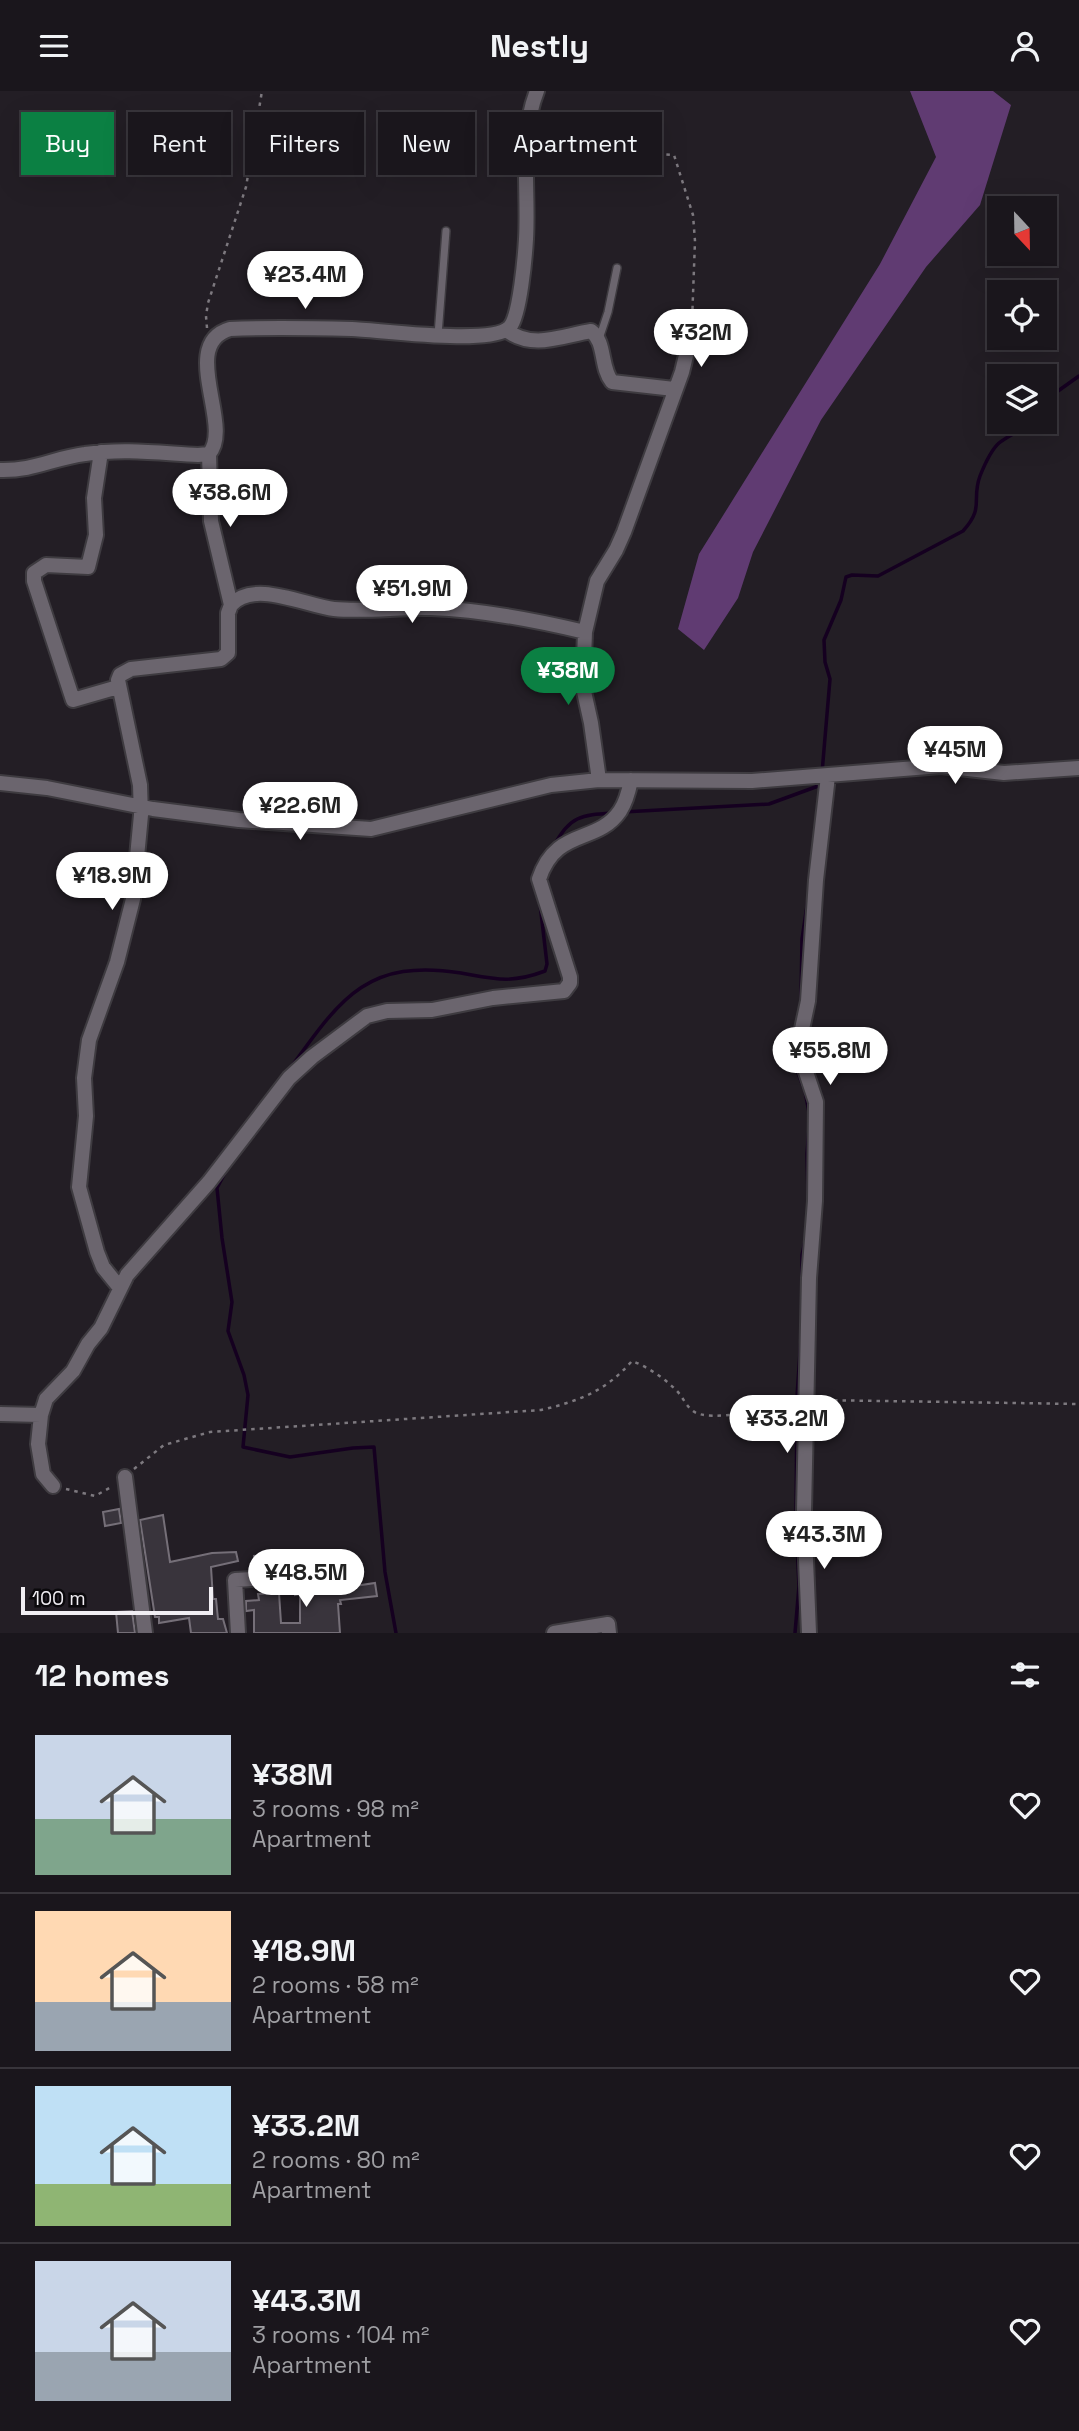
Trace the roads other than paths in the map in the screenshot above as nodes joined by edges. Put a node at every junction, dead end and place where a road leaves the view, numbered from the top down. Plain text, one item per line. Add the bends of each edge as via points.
1 (537, 91) edge
2 (532, 112) edge
3 (527, 175) edge
4 (446, 231) dead end
5 (617, 268) dead end
6 (506, 330) junction
7 (438, 335) junction
8 (691, 335) road end
9 (598, 339) junction
10 (674, 389) junction
11 (101, 452) junction
12 (209, 454) junction
13 (0, 470) edge
14 (231, 605) junction
15 (585, 632) junction
16 (118, 687) junction
17 (1079, 768) edge
18 (828, 776) junction
19 (599, 780) junction
20 (631, 780) junction
21 (0, 783) edge
22 (141, 807) junction
23 (120, 1288) junction
24 (0, 1414) edge
25 (41, 1415) junction
26 (125, 1477) road end
27 (53, 1486) road end
28 (287, 1577) dead end
29 (145, 1633) edge
30 (238, 1633) edge
31 (554, 1633) edge
32 (609, 1633) edge
33 (809, 1633) edge

1 - 2 street
3 - 6 street via 523,267 516,314
4 - 7 lane
5 - 9 lane
6 - 7 street
6 - 9 street via 529,341 588,331
7 - 12 street via 353,329 221,331 213,340 207,367 216,439
8 - 10 street
9 - 10 street via 612,382
10 - 15 street via 624,532 597,582
11 - 12 street
11 - 13 street via 32,468
11 - 16 street via 94,498 96,535 88,567 46,565 34,573 34,581 73,700
12 - 14 street via 211,521
14 - 15 street via 240,598 277,595 330,608 462,610
14 - 16 street via 230,649 221,659 131,669 120,675
15 - 19 street via 583,687
16 - 22 street
17 - 18 street via 1021,773 941,766
18 - 20 street
18 - 33 street via 808,1001 799,1048 816,1102 804,1511
19 - 20 street
19 - 22 street via 551,785 371,829 239,820
20 - 23 street via 620,812 606,824 558,847 539,879 570,977 564,991 368,1016 289,1078
21 - 22 street
22 - 23 street via 133,899 114,974 89,1040 79,1187 103,1267
23 - 25 street via 101,1328 73,1371 46,1399
24 - 25 street
25 - 27 street via 40,1461
26 - 29 street
28 - 30 street via 235,1580
31 - 32 street via 608,1624

